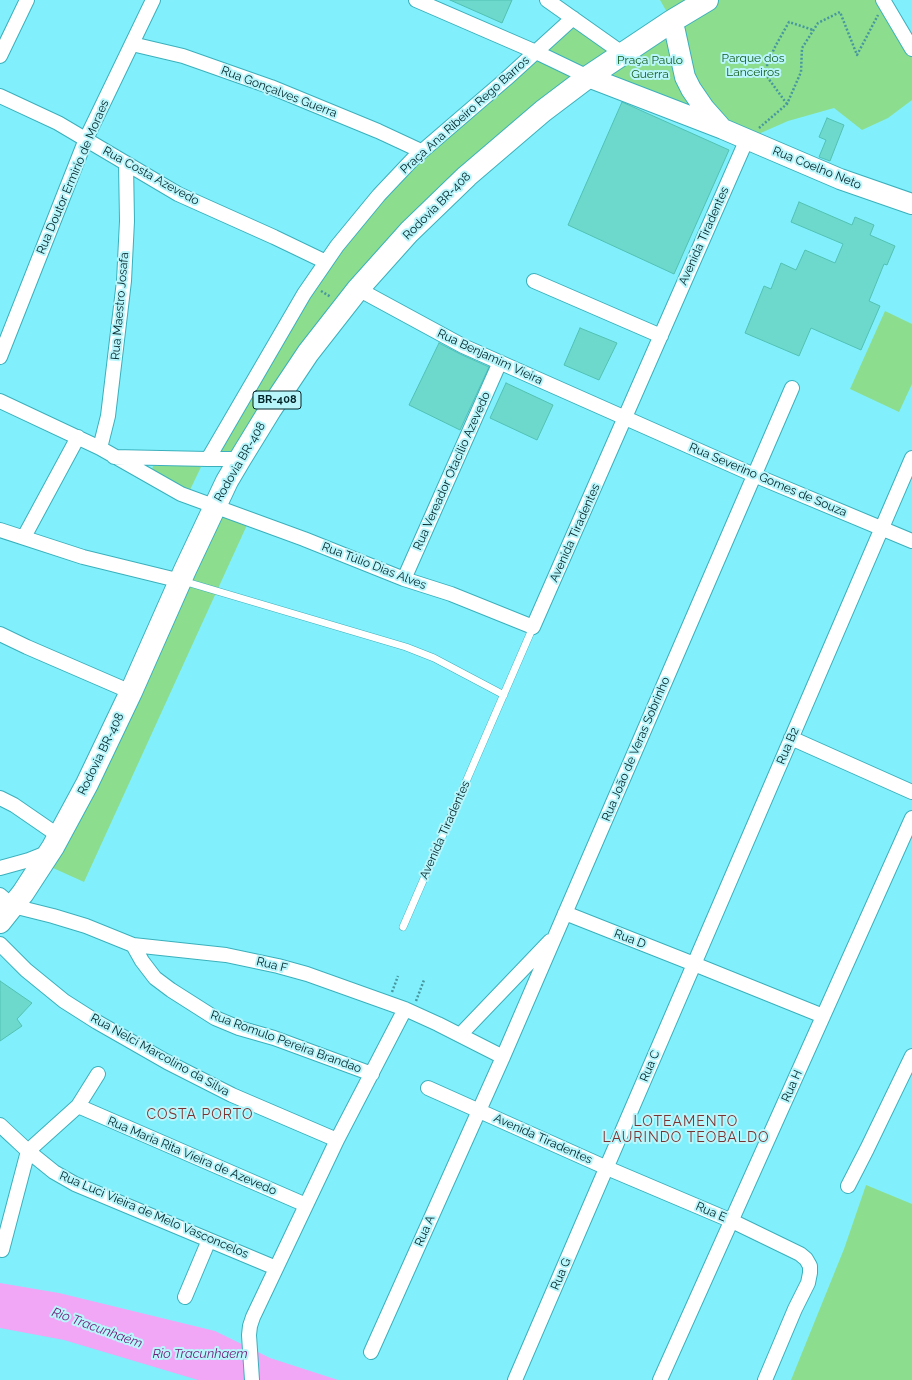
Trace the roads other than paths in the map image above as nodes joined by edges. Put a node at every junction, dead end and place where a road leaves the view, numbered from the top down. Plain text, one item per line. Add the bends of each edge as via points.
1 (27, 0) edge
2 (153, 0) edge
3 (416, 0) edge
4 (547, 0) edge
5 (884, 1) edge
6 (695, 3) edge
7 (573, 18) junction
8 (672, 21) junction
9 (132, 44) junction
10 (912, 49) edge
11 (536, 52) junction
12 (622, 53) junction
13 (0, 56) edge
14 (588, 77) junction
15 (0, 96) edge
16 (723, 129) junction
17 (86, 139) junction
18 (747, 139) junction
19 (421, 151) junction
20 (126, 163) junction
21 (912, 204) edge
22 (326, 262) junction
23 (534, 281) dead end
24 (358, 289) junction
25 (661, 336) junction
26 (0, 357) edge
27 (500, 362) junction
28 (792, 388) dead end
29 (0, 401) edge
30 (625, 418) junction
31 (78, 437) junction
32 (100, 448) junction
33 (112, 456) junction
34 (240, 458) junction
35 (912, 458) edge
36 (208, 459) junction
37 (754, 475) junction
38 (215, 507) junction
39 (882, 529) junction
40 (0, 530) edge
41 (24, 537) junction
42 (912, 541) edge
43 (404, 579) junction
44 (181, 581) junction
45 (533, 627) junction
46 (0, 634) edge
47 (132, 692) junction
48 (504, 695) junction
49 (791, 738) junction
50 (912, 792) edge
51 (0, 798) edge
52 (912, 818) edge
53 (54, 844) junction
54 (0, 868) edge
55 (4, 908) edge
56 (565, 913) junction
57 (403, 927) dead end
58 (557, 933) junction
59 (0, 944) edge
60 (133, 945) junction
61 (694, 964) junction
62 (405, 1009) junction
63 (823, 1016) junction
64 (460, 1035) junction
65 (912, 1056) edge
66 (503, 1057) junction
67 (98, 1074) dead end
68 (372, 1074) junction
69 (428, 1088) dead end
70 (78, 1106) junction
71 (479, 1111) junction
72 (0, 1125) edge
73 (337, 1140) junction
74 (28, 1150) junction
75 (606, 1168) junction
76 (848, 1186) dead end
77 (306, 1205) junction
78 (732, 1221) junction
79 (209, 1240) junction
80 (2, 1250) dead end
81 (276, 1268) junction
82 (185, 1297) dead end
83 (372, 1352) dead end
84 (252, 1380) edge
85 (515, 1380) edge
86 (660, 1380) edge
87 (765, 1380) edge

1 - 13 street
2 - 9 street, Rua Doutor Ermirio de Moraes
3 - 11 street
4 - 7 street
5 - 10 street
6 - 8 main road, Rodovia BR-408 / BR-408
7 - 11 street, Praça Ana Ribeiro Rego Barros
7 - 12 street
8 - 12 main road, Rodovia BR-408 / BR-408
8 - 16 street, Rua Coelho Neto via 685,77 704,108
9 - 17 street, Rua Doutor Ermirio de Moraes
9 - 19 street, Rua Gonçalves Guerra via 183,56 271,87
11 - 14 street
11 - 19 street, Praça Ana Ribeiro Rego Barros
12 - 14 main road, Rodovia BR-408 / BR-408
14 - 16 street, Rua Coelho Neto
14 - 24 main road, Rodovia BR-408 / BR-408 via 543,111 467,176 409,232
15 - 17 street, Rua Costa Azevedo
16 - 18 street, Rua Coelho Neto
17 - 20 street, Rua Costa Azevedo
17 - 26 street, Rua Doutor Ermirio de Moraes
18 - 21 street, Rua Coelho Neto via 840,179
18 - 25 street, Avenida Tiradentes
19 - 22 street, Praça Ana Ribeiro Rego Barros via 379,195
20 - 22 street, Rua Costa Azevedo via 178,194
20 - 32 street, Rua Maestro Josafa via 124,281 108,416
22 - 36 street, Praça Ana Ribeiro Rego Barros via 304,294
23 - 25 street
24 - 27 street, Rua Benjamim Vieira via 463,346
24 - 34 main road, Rodovia BR-408 / BR-408 via 308,353
25 - 30 street, Avenida Tiradentes
27 - 30 street, Rua Benjamim Vieira
27 - 43 street, Rua Vereador Otacílio Azevedo
28 - 37 street, Rua João de Veras Sobrinho
29 - 31 street
30 - 37 street, Rua Severino Gomes de Souza
30 - 45 street, Avenida Tiradentes
31 - 32 street
31 - 41 street
32 - 33 street
33 - 36 street
33 - 38 street via 181,494
34 - 36 street
34 - 38 main road, Rodovia BR-408 / BR-408
35 - 39 street, Rua B2
37 - 39 street, Rua Severino Gomes de Souza
37 - 56 street, Rua João de Veras Sobrinho
38 - 43 street, Rua Túlio Dias Alves
38 - 44 main road, Rodovia BR-408 / BR-408
39 - 42 street, Rua Severino Gomes de Souza
39 - 49 street, Rua B2
40 - 41 street
41 - 44 street via 83,557
43 - 45 street, Rua Túlio Dias Alves via 451,594
44 - 47 main road, Rodovia BR-408 / BR-408
44 - 48 lane via 406,647 434,658
45 - 48 lane, Avenida Tiradentes
46 - 47 street
47 - 53 main road, Rodovia BR-408 / BR-408
48 - 57 lane, Avenida Tiradentes
49 - 50 street
49 - 61 street, Rua B2
51 - 53 street via 14,805
52 - 63 street
53 - 54 street via 30,860
53 - 55 main road, Rodovia BR-408 / BR-408
55 - 60 street, Rua F via 79,924
56 - 58 street, Rua João de Veras Sobrinho
56 - 61 street, Rua D
58 - 64 street
58 - 66 street, Rua João de Veras Sobrinho
59 - 73 street, Rua Nelci Marcolino da Silva via 26,970 64,1001 167,1062 232,1095
60 - 62 street, Rua F via 226,955 278,966
60 - 68 street, Rua Romulo Pereira Brandao via 156,978 177,995 215,1018
61 - 63 street, Rua D
61 - 75 street, Rua C
62 - 64 street, Rua F
62 - 68 street
63 - 78 street, Rua H
64 - 66 street, Rua F
65 - 76 street
66 - 71 street, Rua João de Veras Sobrinho
67 - 70 street
68 - 73 street
69 - 71 street, Avenida Tiradentes
70 - 74 street
70 - 77 street, Rua Maria Rita Vieira de Azevedo
71 - 75 street, Avenida Tiradentes
71 - 83 street, Rua A
72 - 74 street, Rua Luci Vieira de Melo Vasconcelos
73 - 77 street
74 - 79 street, Rua Luci Vieira de Melo Vasconcelos via 54,1172 75,1184
74 - 80 street
75 - 78 street, Rua E
75 - 85 street, Rua G
77 - 81 street
78 - 86 street
78 - 87 street, Rua E via 800,1254 810,1266 808,1283
79 - 81 street, Rua Luci Vieira de Melo Vasconcelos
79 - 82 street
81 - 84 street via 250,1326

